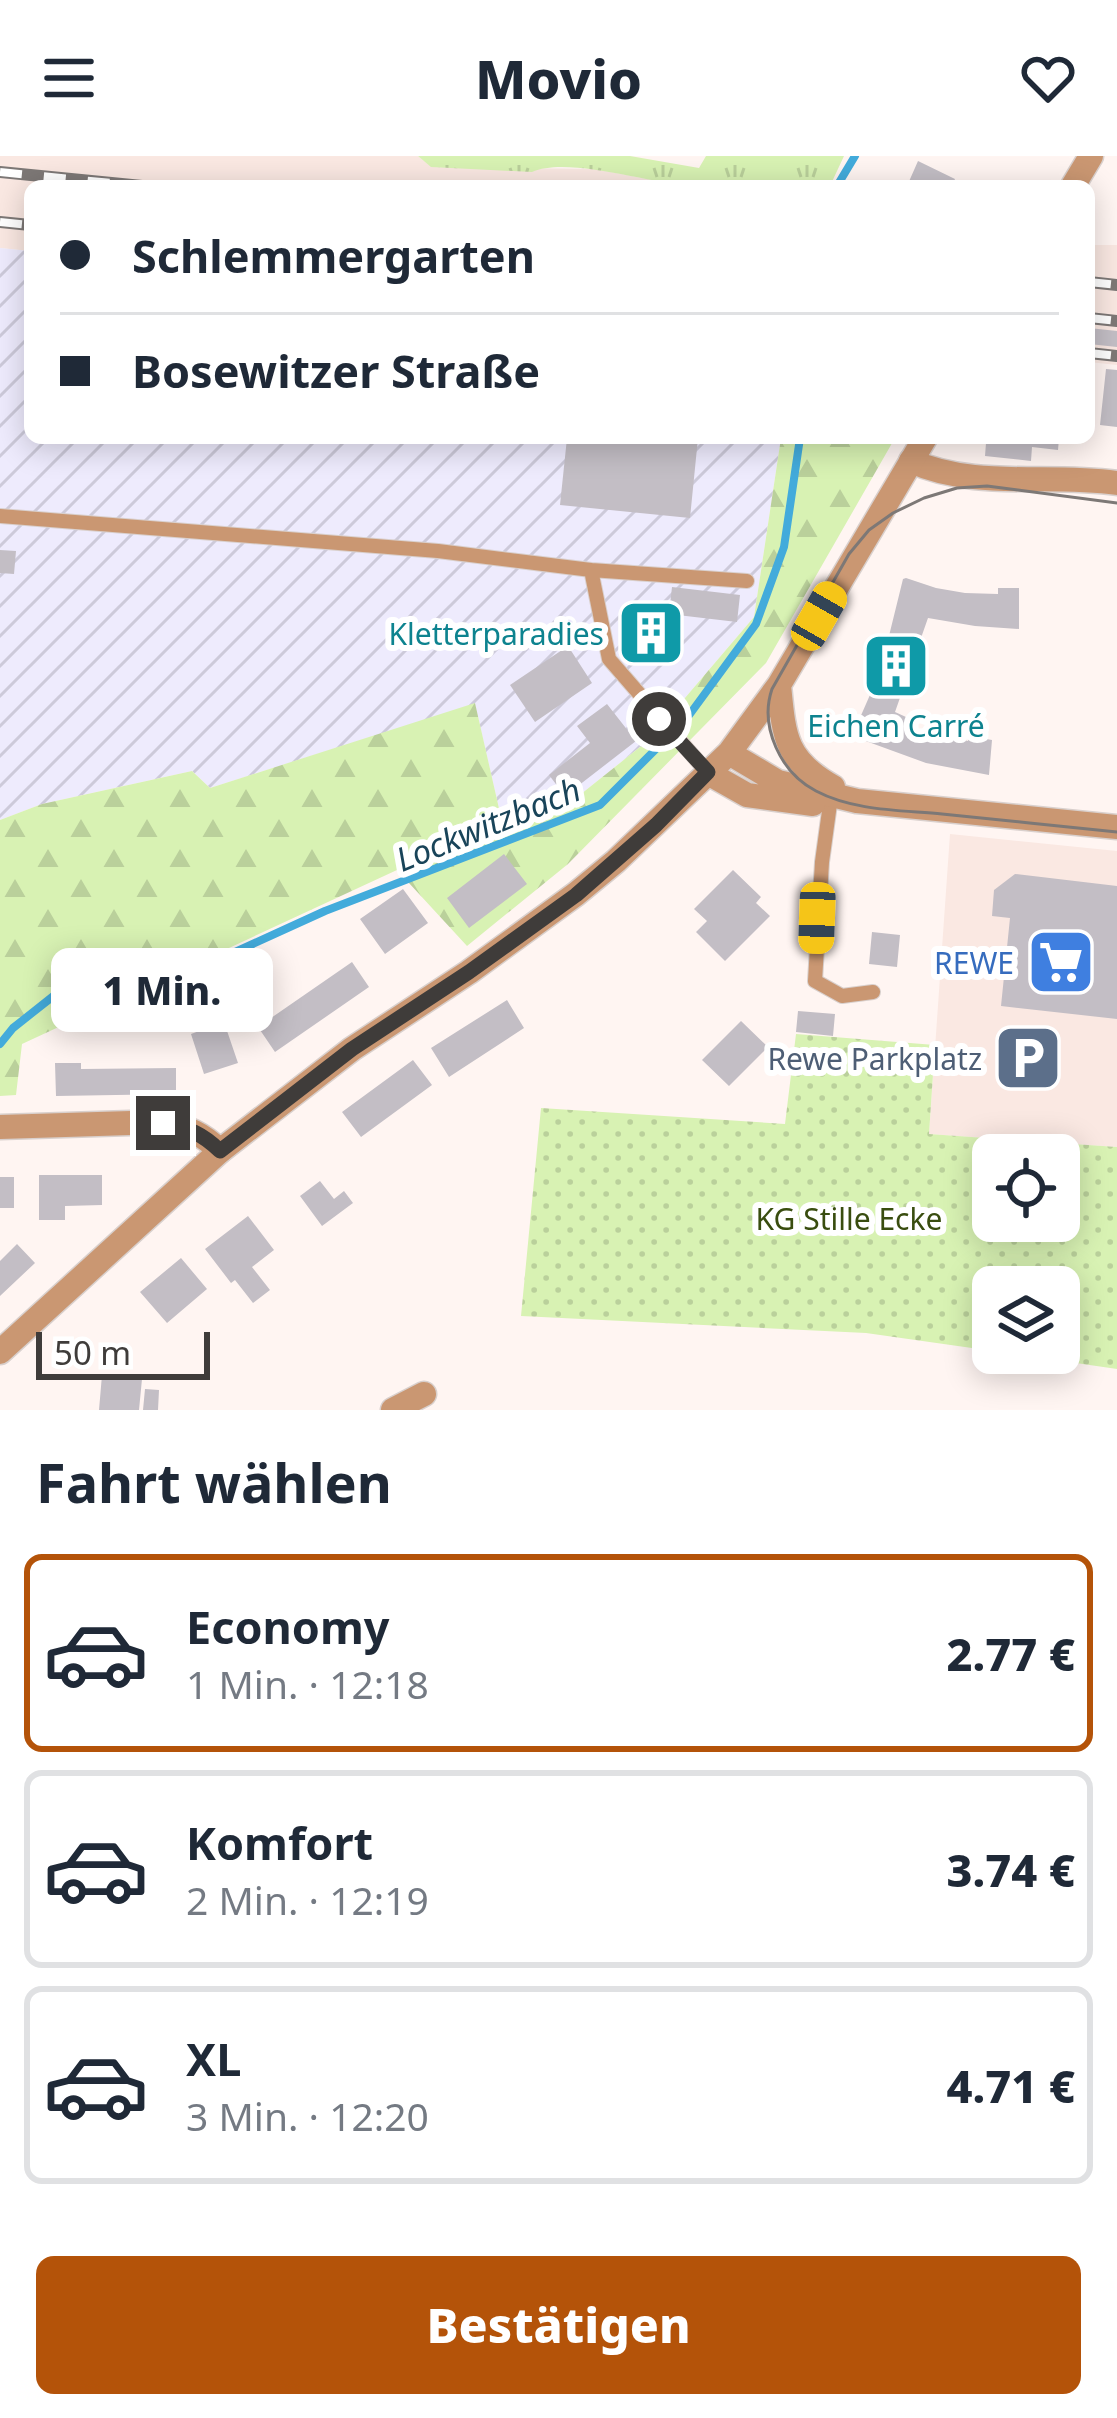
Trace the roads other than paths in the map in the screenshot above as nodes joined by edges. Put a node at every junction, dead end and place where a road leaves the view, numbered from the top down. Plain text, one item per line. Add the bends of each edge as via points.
1 (921, 444) edge
2 (911, 461) junction
3 (1117, 483) edge
4 (0, 516) edge
5 (591, 571) junction
6 (747, 581) dead end
7 (779, 685) junction
8 (729, 753) junction
9 (699, 764) junction
10 (856, 801) junction
11 (830, 804) junction
12 (1117, 827) edge
13 (873, 992) dead end
14 (0, 1126) edge
15 (220, 1151) junction
16 (0, 1352) edge
17 (424, 1394) dead end
18 (393, 1410) edge

1 - 2 street
2 - 3 street via 934,472
2 - 7 street
4 - 5 lane
5 - 6 lane
5 - 9 lane via 608,659
7 - 8 street
7 - 10 street via 797,760
8 - 9 street
8 - 10 street via 778,782
9 - 11 street via 746,795
9 - 15 street via 629,849 576,895
10 - 11 street
10 - 12 street
11 - 13 lane via 814,981 842,996
14 - 15 street via 163,1123 205,1136
15 - 16 street
17 - 18 street

